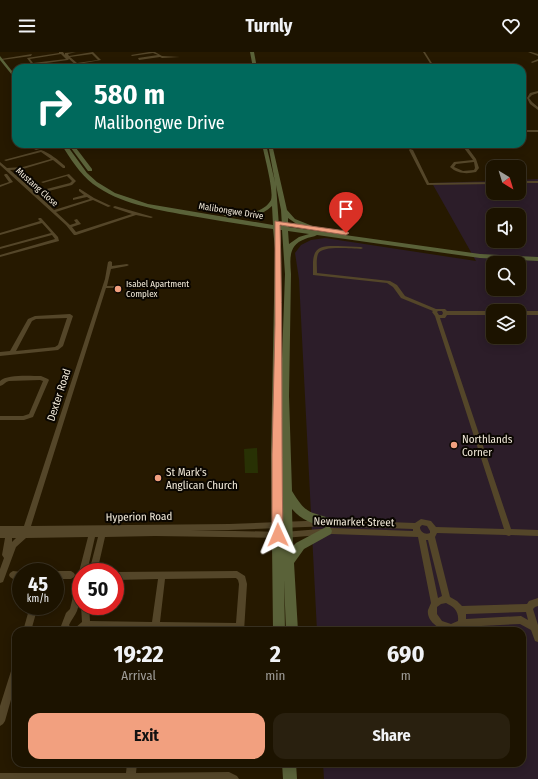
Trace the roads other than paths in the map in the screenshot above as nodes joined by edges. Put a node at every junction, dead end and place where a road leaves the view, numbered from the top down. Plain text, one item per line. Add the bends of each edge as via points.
1 (3, 52) edge
2 (53, 52) edge
3 (75, 52) edge
4 (154, 52) edge
5 (252, 52) edge
6 (256, 52) edge
7 (424, 52) edge
8 (529, 52) edge
9 (61, 53) edge
10 (132, 55) dead end
11 (538, 55) edge
12 (159, 56) junction
13 (69, 57) junction
14 (98, 57) junction
15 (179, 57) dead end
16 (1, 58) edge
17 (8, 58) junction
18 (139, 59) dead end
19 (72, 60) junction
20 (538, 60) edge
21 (532, 62) dead end
22 (12, 64) edge
23 (76, 64) joint
24 (254, 64) edge
25 (258, 64) edge
26 (432, 64) edge
27 (12, 73) edge
28 (538, 92) edge
29 (538, 109) edge
30 (526, 131) edge
31 (538, 131) edge
32 (41, 148) edge
33 (66, 148) edge
34 (73, 148) edge
35 (265, 148) edge
36 (271, 148) edge
37 (466, 148) edge
38 (411, 150) dead end
39 (0, 159) edge
40 (6, 160) dead end
41 (54, 160) junction
42 (475, 161) junction
43 (0, 163) edge
44 (6, 169) junction
45 (6, 174) dead end
46 (68, 174) junction
47 (43, 182) dead end
48 (526, 182) edge
49 (538, 182) edge
50 (486, 183) edge
51 (0, 186) edge
52 (80, 190) dead end
53 (33, 194) junction
54 (88, 195) junction
55 (275, 197) junction
56 (93, 198) junction
57 (74, 199) dead end
58 (109, 206) dead end
59 (66, 207) junction
60 (115, 207) dead end
61 (49, 208) junction
62 (284, 210) junction
63 (53, 212) junction
64 (136, 214) junction
65 (218, 214) junction
66 (151, 217) dead end
67 (76, 220) dead end
68 (242, 222) junction
69 (282, 226) junction
70 (69, 227) junction
71 (2, 233) edge
72 (331, 233) junction
73 (53, 234) junction
74 (12, 245) junction
75 (0, 248) edge
76 (361, 248) dead end
77 (278, 249) junction
78 (538, 255) edge
79 (0, 256) edge
80 (287, 258) junction
81 (538, 260) edge
82 (127, 265) dead end
83 (104, 287) junction
84 (116, 287) dead end
85 (436, 313) junction
86 (486, 313) edge
87 (526, 313) edge
88 (538, 313) edge
89 (279, 324) junction
90 (288, 325) junction
91 (12, 353) junction
92 (0, 354) edge
93 (0, 384) edge
94 (0, 418) edge
95 (287, 492) junction
96 (416, 526) junction
97 (329, 527) junction
98 (0, 529) edge
99 (283, 530) junction
100 (92, 531) junction
101 (103, 531) junction
102 (26, 532) junction
103 (432, 533) junction
104 (509, 533) junction
105 (538, 533) edge
106 (0, 535) edge
107 (9, 535) junction
108 (420, 535) junction
109 (289, 561) junction
110 (85, 563) edge
111 (95, 563) edge
112 (0, 575) edge
113 (64, 575) edge
114 (71, 575) dead end
115 (124, 576) edge
116 (162, 576) junction
117 (0, 579) edge
118 (447, 599) junction
119 (538, 602) edge
120 (434, 604) junction
121 (529, 608) junction
122 (461, 610) junction
123 (72, 612) edge
124 (31, 615) edge
125 (85, 615) edge
126 (461, 623) junction
127 (86, 624) junction
128 (155, 626) junction
129 (534, 626) junction
130 (28, 627) edge
131 (66, 627) edge
132 (83, 627) edge
133 (117, 627) edge
134 (141, 627) edge
135 (183, 627) edge
136 (240, 627) edge
137 (279, 627) edge
138 (292, 627) edge
139 (447, 627) edge
140 (454, 627) edge
141 (538, 638) edge
142 (12, 695) edge
143 (0, 721) edge
144 (132, 767) edge
145 (289, 767) edge
146 (0, 778) edge
147 (130, 779) edge
148 (234, 779) edge
149 (290, 779) edge

1 - 17 main road
2 - 17 street
3 - 13 street via 66,54
4 - 10 street
4 - 12 street
5 - 24 main road
6 - 25 main road
7 - 26 street
8 - 11 street
9 - 9 street via 29,57 28,58 32,64 67,60
12 - 15 street
12 - 18 street
13 - 14 street via 93,53
13 - 19 street
14 - 19 street
14 - 23 street via 101,60
16 - 17 street
16 - 27 main road
17 - 22 main road
19 - 23 street
20 - 21 street
28 - 29 street via 530,94 528,98
30 - 31 street
32 - 39 street
33 - 68 main road, Malibongwe Drive via 85,174 95,183 119,196 165,210
34 - 65 main road, Malibongwe Drive via 94,176 114,189 163,205
35 - 55 main road
36 - 62 main road
37 - 42 street
38 - 50 street via 428,184
40 - 41 street via 41,151
41 - 44 street via 23,168
41 - 46 street
42 - 42 street via 477,168 471,172 458,171 452,167 455,163
43 - 44 street, Mustang Close
44 - 53 street, Mustang Close
45 - 51 street via 11,182
46 - 47 street
46 - 53 street via 73,182
48 - 49 street
52 - 54 street
53 - 61 street, Mustang Close
54 - 56 street
54 - 57 street
55 - 65 main road via 268,208 256,214
55 - 69 main road
56 - 58 street
56 - 59 street
59 - 61 street
59 - 63 street
60 - 64 street
61 - 63 street, Mustang Close
62 - 69 main road
62 - 72 main road via 294,221
63 - 70 street, Mustang Close
64 - 66 street
64 - 70 street via 79,234 75,234
65 - 69 main road, Malibongwe Drive
67 - 70 street via 79,224
68 - 69 main road, Malibongwe Drive
68 - 77 main road via 268,232 273,236
69 - 72 main road, Malibongwe Drive
69 - 77 main road
69 - 80 main road
71 - 73 street via 41,221
71 - 74 street
72 - 78 main road, Malibongwe Drive via 480,252
72 - 80 main road via 296,240 289,249
72 - 81 main road, Malibongwe Drive via 480,256
73 - 74 street
73 - 79 street via 58,239 56,242
74 - 75 street
76 - 85 street via 333,247 319,251 315,274 385,281 393,285 403,297 415,299
77 - 89 main road
80 - 90 main road
82 - 83 street, Dexter Road via 110,265
83 - 84 street
83 - 102 street, Dexter Road
85 - 86 street via 443,317 446,313
85 - 104 street
87 - 88 street
89 - 90 main road
89 - 99 main road via 276,454
90 - 95 main road via 285,396
91 - 91 street via 56,349 60,346 70,316 30,320
91 - 92 street
93 - 94 street via 8,379 46,380 31,416
95 - 97 main road via 295,507 303,514
95 - 99 main road
96 - 97 street, Newmarket Street
96 - 103 street via 421,522 427,522 432,525
96 - 108 street
97 - 99 street, Newmarket Street
97 - 108 street, Newmarket Street
97 - 109 main road via 300,546
98 - 102 street, Hyperion Road
99 - 101 street, Hyperion Road via 230,533
99 - 109 main road
99 - 137 main road
100 - 101 street, Hyperion Road
100 - 102 street, Hyperion Road
100 - 110 street
101 - 111 street
102 - 107 street, Hyperion Road
102 - 117 street via 13,545
103 - 104 street
103 - 108 street
103 - 118 street
104 - 105 street
106 - 107 street, Hyperion Road
107 - 112 street
108 - 120 street
109 - 138 main road
113 - 114 street
115 - 116 street
116 - 128 street
116 - 136 street via 237,574 242,578 243,584
118 - 120 street
118 - 122 street
119 - 121 street
120 - 139 street via 433,615 438,623
121 - 122 street
121 - 129 street
122 - 126 street
123 - 131 street
124 - 130 street
125 - 127 street
126 - 129 street via 521,620
126 - 140 street
127 - 132 street
127 - 133 street
128 - 134 street
128 - 135 street
129 - 141 street
142 - 143 street
144 - 147 street
145 - 149 main road
146 - 147 street
147 - 148 street

